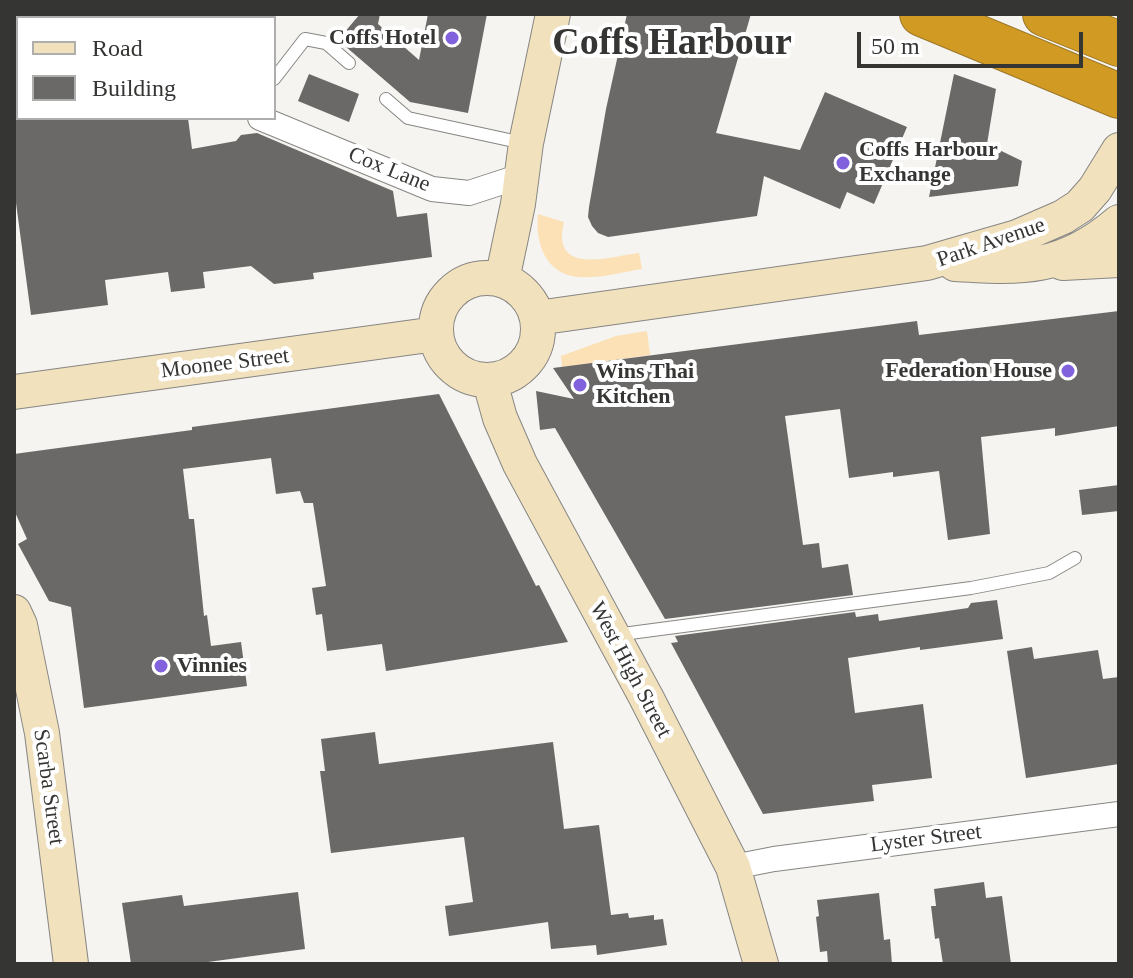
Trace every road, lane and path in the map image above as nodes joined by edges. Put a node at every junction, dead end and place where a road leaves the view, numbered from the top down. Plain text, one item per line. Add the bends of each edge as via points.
1 (553, 14) edge
2 (922, 14) edge
3 (1045, 14) edge
4 (1119, 44) edge
5 (349, 63) dead end
6 (276, 76) edge
7 (1119, 96) edge
8 (386, 99) dead end
9 (265, 120) edge
10 (1119, 150) edge
11 (523, 160) junction
12 (1119, 222) edge
13 (1119, 260) edge
14 (927, 263) junction
15 (1041, 265) junction
16 (502, 280) junction
17 (537, 318) junction
18 (436, 334) junction
19 (493, 380) junction
20 (14, 392) edge
21 (1075, 558) dead end
22 (14, 612) edge
23 (612, 635) junction
24 (1119, 814) edge
25 (733, 867) junction
26 (71, 964) edge
27 (761, 964) edge

1 - 11 street
2 - 7 highway
3 - 4 highway
5 - 6 lane via 326,43 305,39
8 - 11 lane via 408,118
9 - 11 street, Cox Lane via 432,189 469,193
10 - 14 street, Park Avenue via 1095,189 1063,217 1017,237
11 - 16 street
12 - 15 street, Park Avenue via 1070,255
13 - 15 street
14 - 15 street, Park Avenue
14 - 17 street
16 - 17 street via 525,294
16 - 18 street via 470,281 455,289 437,317
17 - 19 street via 535,348 527,361
18 - 19 street via 450,364 464,375
18 - 20 street, Moonee Street
19 - 23 street, West High Street via 500,418 520,464
21 - 23 lane via 1049,573 1013,581
22 - 26 street, Scarba Street via 42,733
23 - 25 street, West High Street
24 - 25 street, Lyster Street
25 - 27 street, West High Street

